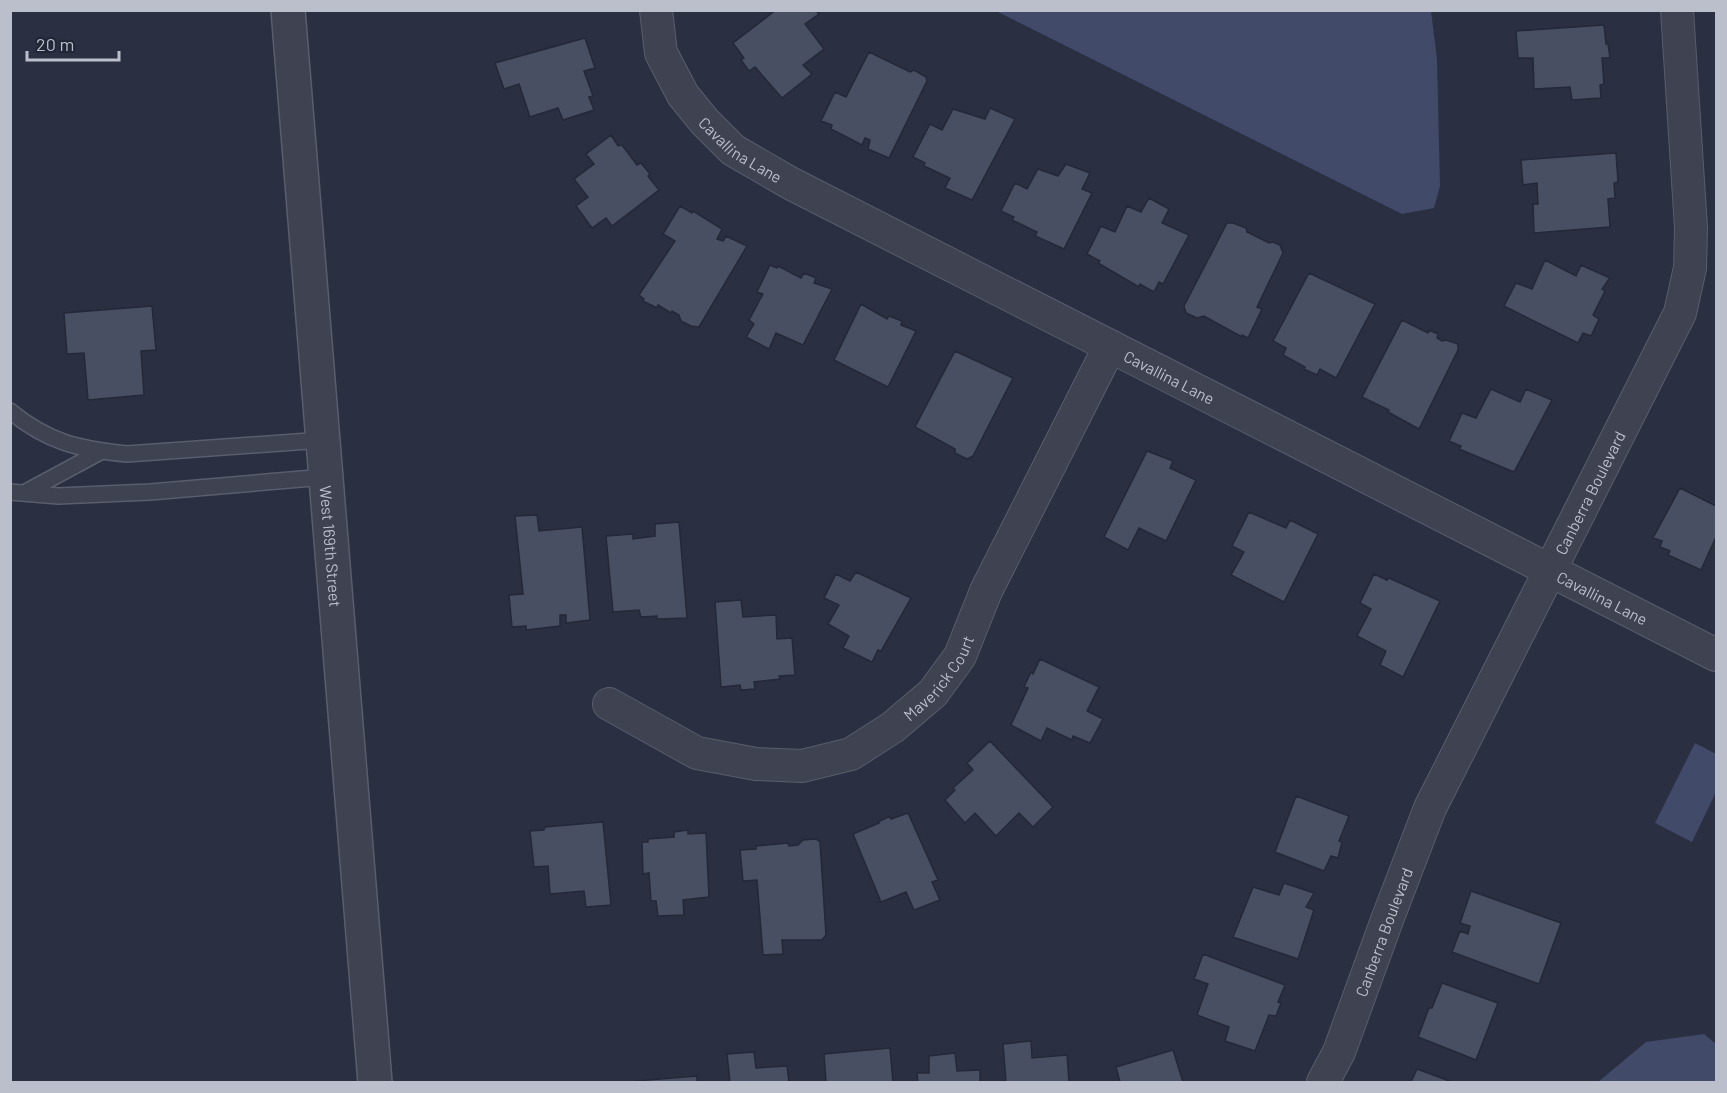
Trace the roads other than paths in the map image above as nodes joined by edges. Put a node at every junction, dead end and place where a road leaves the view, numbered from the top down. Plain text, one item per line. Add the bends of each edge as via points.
1 (288, 10) edge
2 (656, 10) edge
3 (1677, 10) edge
4 (1110, 346) junction
5 (10, 411) edge
6 (323, 440) junction
7 (102, 451) junction
8 (325, 477) junction
9 (17, 492) edge
10 (1550, 570) junction
11 (1716, 655) edge
12 (609, 704) dead end
13 (375, 1083) edge
14 (1323, 1083) edge

1 - 6 street, West 169th Street
2 - 4 street, Cavallina Lane via 661,53 683,95 733,150
3 - 10 street, Canberra Boulevard via 1691,228 1690,268 1680,313
4 - 10 street, Cavallina Lane
4 - 12 street, Maverick Court via 986,591 960,656 933,693 893,727 851,754 802,765 756,764 697,753
5 - 7 lane via 57,440
6 - 7 lane via 128,454
6 - 8 street, West 169th Street
7 - 9 lane
8 - 9 lane via 150,492 58,496
8 - 13 street, West 169th Street
10 - 11 street, Cavallina Lane
10 - 14 street, Canberra Boulevard via 1430,808 1339,1052

